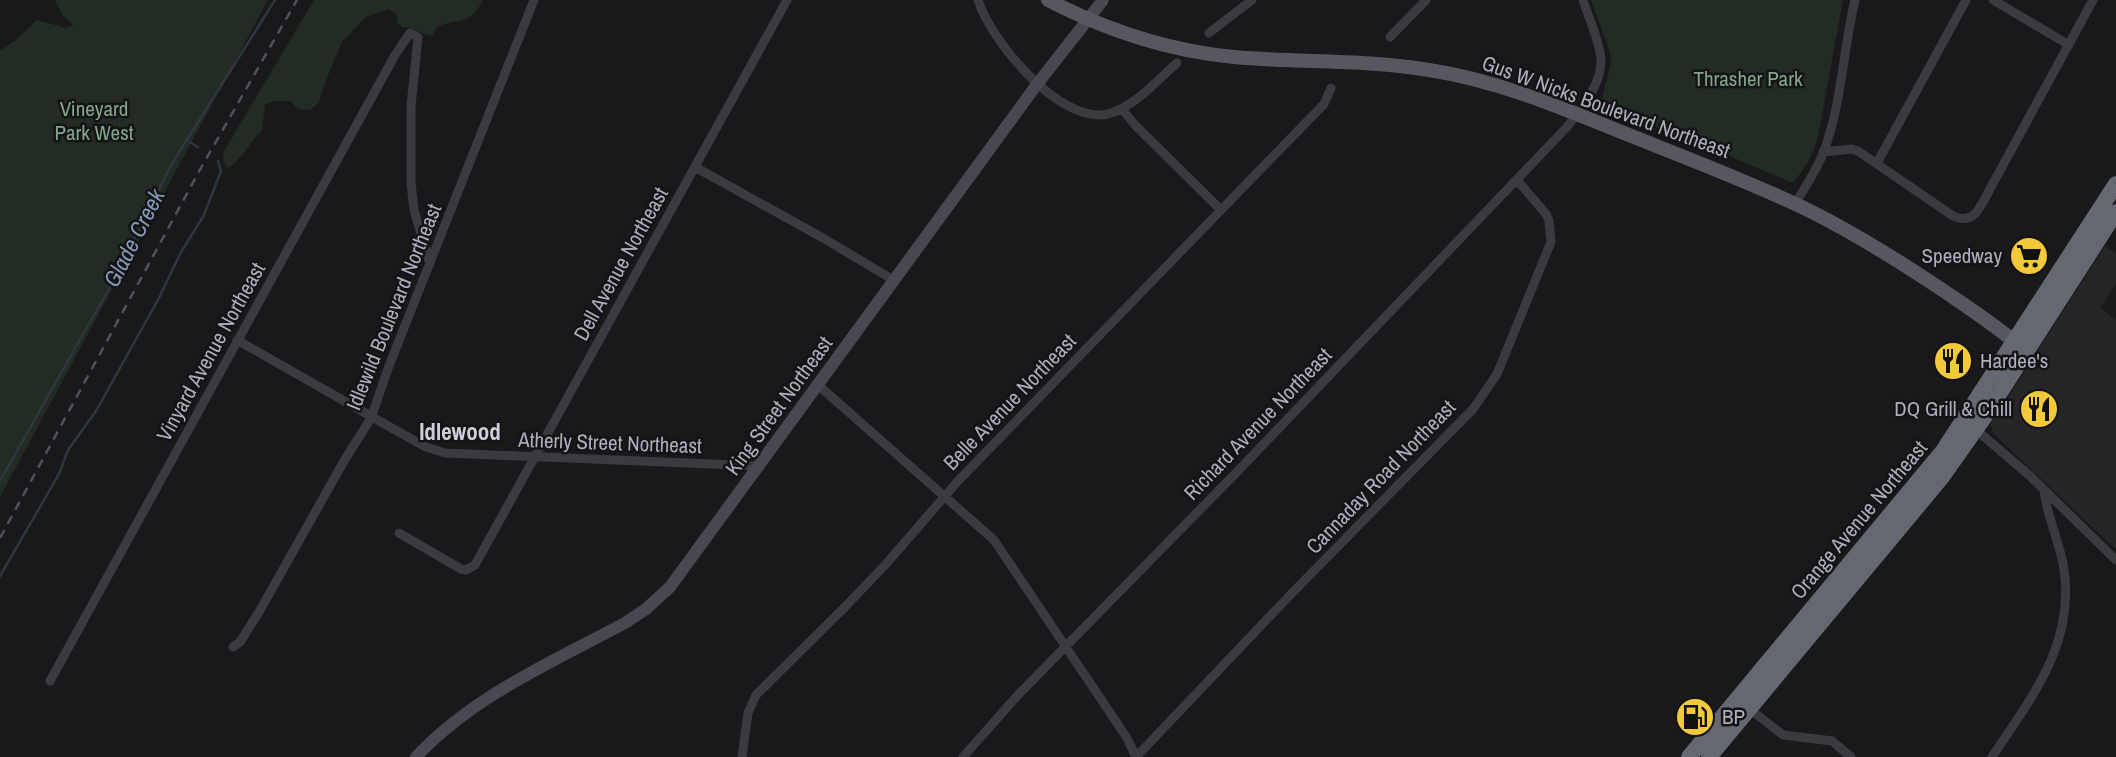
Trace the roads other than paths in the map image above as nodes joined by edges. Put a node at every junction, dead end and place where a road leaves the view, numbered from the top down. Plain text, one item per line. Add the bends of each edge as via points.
1 (534, 0) edge
2 (787, 0) edge
3 (978, 0) edge
4 (1048, 0) edge
5 (1102, 0) edge
6 (1252, 0) edge
7 (1426, 0) edge
8 (1583, 0) edge
9 (1855, 0) edge
10 (1966, 0) edge
11 (1993, 0) edge
12 (2093, 0) edge
13 (1088, 19) junction
14 (1209, 33) dead end
15 (1390, 37) dead end
16 (2069, 45) junction
17 (1177, 63) dead end
18 (1038, 83) junction
19 (1331, 88) dead end
20 (1122, 109) junction
21 (1577, 114) junction
22 (1823, 152) junction
23 (1877, 163) junction
24 (695, 167) junction
25 (1517, 180) junction
26 (2116, 184) edge
27 (1795, 204) junction
28 (1221, 210) junction
29 (2116, 212) edge
30 (430, 264) junction
31 (895, 281) junction
32 (237, 340) junction
33 (2020, 347) junction
34 (818, 385) junction
35 (373, 415) junction
36 (1970, 425) junction
37 (533, 458) junction
38 (759, 466) junction
39 (2044, 490) junction
40 (944, 496) junction
41 (399, 533) dead end
42 (2116, 560) edge
43 (233, 647) dead end
44 (1066, 647) junction
45 (50, 681) dead end
46 (1744, 704) junction
47 (416, 757) edge
48 (742, 757) edge
49 (964, 757) edge
50 (1136, 757) edge
51 (1689, 757) edge
52 (1709, 757) edge
53 (1851, 757) edge
54 (1992, 757) edge

1 - 30 street, Idlewild Boulevard Northeast
2 - 24 street, Dell Avenue Northeast
3 - 18 street via 995,37
4 - 13 main road, Gus W Nicks Boulevard Northeast
5 - 13 street, King Street Northeast
6 - 14 street
7 - 15 street
8 - 21 street, Richard Avenue Northeast via 1601,60 1595,83
9 - 22 street
10 - 23 street
11 - 16 street
12 - 16 street
13 - 18 street, King Street Northeast
13 - 21 main road, Gus W Nicks Boulevard Northeast via 1157,43 1213,54 1392,65 1453,74 1508,88
16 - 23 street via 1971,218 1959,219
17 - 20 street
18 - 20 street via 1086,114
18 - 31 street, King Street Northeast
19 - 28 street, Belle Avenue Northeast via 1324,104
20 - 28 street
21 - 25 street, Richard Avenue Northeast
21 - 27 main road, Gus W Nicks Boulevard Northeast
22 - 23 street via 1852,149
22 - 27 street
24 - 31 street
24 - 37 street, Dell Avenue Northeast
25 - 44 street, Richard Avenue Northeast
25 - 50 street, Cannaday Road Northeast via 1546,214 1551,242 1488,390
26 - 33 highway, Orange Avenue Northeast
27 - 33 main road, Gus W Nicks Boulevard Northeast via 1907,266
28 - 40 street, Belle Avenue Northeast
29 - 33 highway, Orange Avenue Northeast
30 - 32 street, Vinyard Avenue Northeast via 411,183 411,106 418,37 411,33
30 - 35 street, Idlewild Boulevard Northeast
31 - 34 street, King Street Northeast
32 - 35 street, Atherly Street Northeast
32 - 45 street, Vinyard Avenue Northeast
33 - 36 highway, Orange Avenue Northeast
34 - 38 street, King Street Northeast
34 - 40 street
35 - 37 street, Atherly Street Northeast via 416,442 445,453
35 - 43 street, Idlewild Boulevard Northeast via 259,612
36 - 39 street
36 - 46 highway, Orange Avenue Northeast via 1924,475
37 - 38 street, Atherly Street Northeast
37 - 41 street, Dell Avenue Northeast via 475,565 461,569
38 - 47 street, King Street Northeast via 684,569 652,604 471,708
39 - 42 street
39 - 54 street via 2064,570 2060,639 2048,670
40 - 44 street via 1002,549
40 - 48 street, Belle Avenue Northeast via 853,599 756,695 748,713
44 - 49 street, Richard Avenue Northeast
44 - 50 street
46 - 51 highway, Orange Avenue Northeast
46 - 52 highway, Orange Avenue Northeast
46 - 53 street via 1783,735 1832,741

